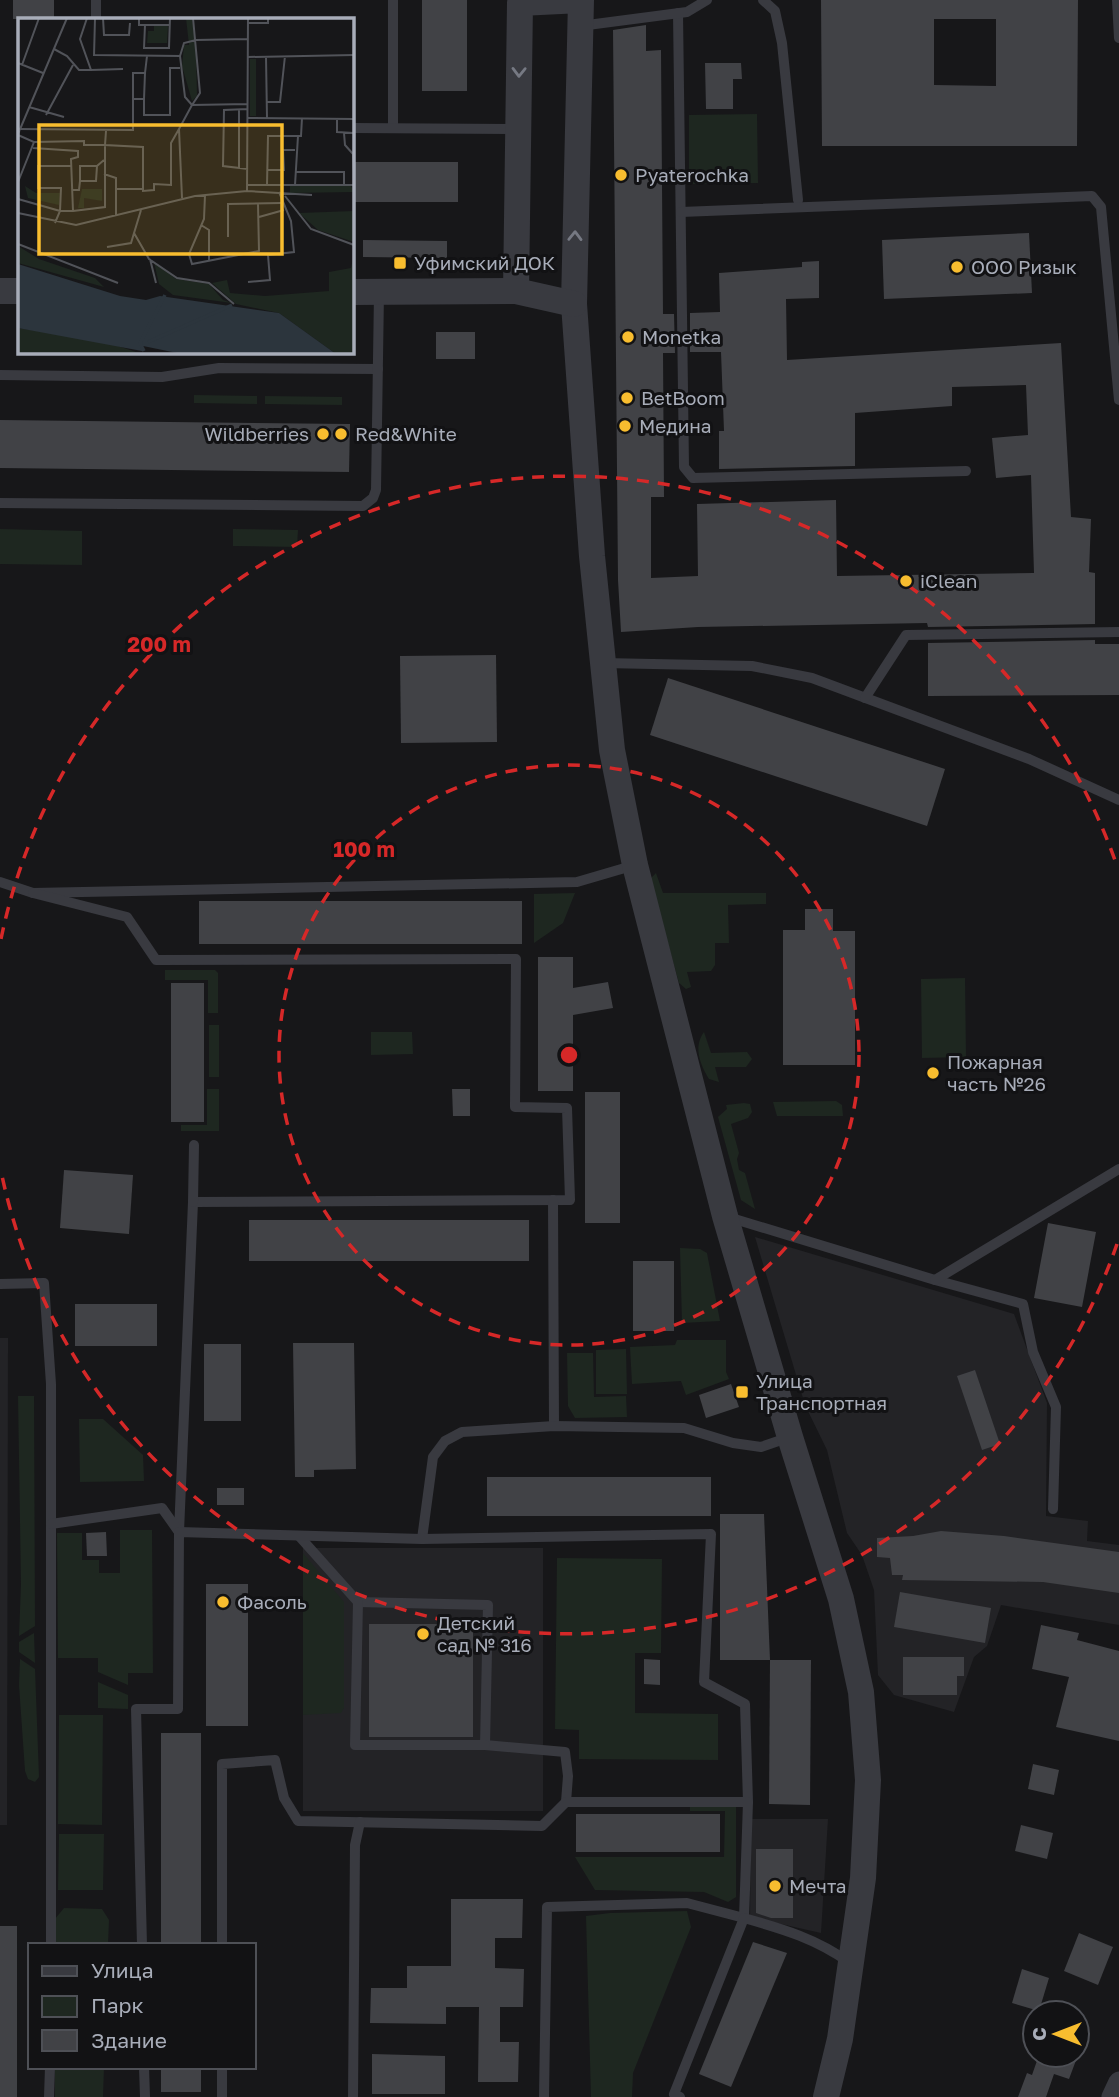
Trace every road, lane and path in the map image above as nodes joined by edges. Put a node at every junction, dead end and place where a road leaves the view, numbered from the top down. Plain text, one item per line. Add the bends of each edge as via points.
1 (96, 0) edge
2 (393, 0) edge
3 (707, 0) edge
4 (763, 0) edge
5 (1117, 0) edge
6 (520, 2) edge
7 (678, 13) junction
8 (96, 18) edge
9 (580, 26) junction
10 (1119, 38) edge
11 (354, 128) edge
12 (393, 128) junction
13 (518, 129) junction
14 (798, 200) dead end
15 (681, 212) junction
16 (0, 291) edge
17 (18, 291) edge
18 (516, 291) junction
19 (354, 292) edge
20 (379, 292) junction
21 (573, 304) junction
22 (378, 369) junction
23 (0, 375) edge
24 (1119, 400) edge
25 (966, 471) dead end
26 (0, 503) edge
27 (1119, 632) edge
28 (603, 663) junction
29 (865, 698) junction
30 (1119, 800) edge
31 (635, 865) junction
32 (0, 882) edge
33 (33, 893) junction
34 (194, 1145) dead end
35 (1119, 1168) edge
36 (553, 1200) junction
37 (193, 1202) junction
38 (725, 1216) junction
39 (935, 1280) junction
40 (0, 1284) edge
41 (554, 1426) junction
42 (790, 1437) junction
43 (1053, 1509) dead end
44 (51, 1524) junction
45 (179, 1532) junction
46 (299, 1536) junction
47 (422, 1539) junction
48 (358, 1602) junction
49 (485, 1745) junction
50 (566, 1802) junction
51 (748, 1802) junction
52 (360, 1822) junction
53 (744, 1918) junction
54 (51, 1943) edge
55 (142, 1943) edge
56 (222, 1943) edge
57 (852, 1965) junction
58 (50, 2069) edge
59 (144, 2069) edge
60 (222, 2069) edge
61 (1119, 2082) edge
62 (49, 2097) edge
63 (145, 2097) edge
64 (222, 2097) edge
65 (352, 2097) edge
66 (544, 2097) edge
67 (680, 2097) edge
68 (826, 2097) edge
69 (1112, 2097) edge

1 - 8 lane
2 - 12 lane
3 - 7 lane
4 - 14 lane via 775,11 782,43
5 - 10 lane
6 - 9 street via 581,0
6 -> 13 street
7 - 9 lane
7 - 15 lane
21 -> 9 street
11 - 12 lane
12 - 13 lane
13 - 18 street
15 - 24 lane via 1092,196 1101,206
15 - 25 lane via 684,467 693,478
16 - 17 street
18 - 20 street
18 - 21 street
19 - 20 street
20 - 22 lane
21 - 28 street
22 - 23 lane via 230,367 162,377
22 - 26 lane via 376,490 363,506
27 - 29 lane via 906,635
28 - 29 lane via 752,666 812,678
28 - 31 street via 612,750
29 - 30 lane via 1028,759
31 - 33 lane via 577,882
31 - 38 street
32 - 33 lane
33 - 36 lane via 127,917 156,960 516,959 515,1107 567,1108 570,1200
34 - 37 lane
35 - 39 lane
36 - 37 lane
36 - 41 lane
37 - 45 lane
38 - 39 lane
38 - 42 street
39 - 43 lane via 1023,1304 1033,1352 1056,1407
40 - 44 lane via 44,1283 51,1384
41 - 42 lane via 684,1428 761,1447
41 - 47 lane via 461,1432 445,1441 433,1457
42 - 57 street via 841,1599 861,1692 868,1780
44 - 45 lane via 162,1508
44 - 54 lane
45 - 46 lane
45 - 55 lane via 178,1709 136,1709
46 - 47 lane
46 - 48 lane
47 - 51 lane via 711,1534 704,1682 745,1704
48 - 49 lane via 488,1605
48 - 49 lane via 355,1745
49 - 50 lane via 565,1752
50 - 51 lane
50 - 52 lane via 542,1826
51 - 53 lane
52 - 56 lane via 298,1821 284,1798 275,1760 222,1764
52 - 65 lane via 355,1845
53 - 57 lane via 828,1947
53 - 66 lane via 687,1903 547,1907
53 - 67 lane via 674,2094
57 - 68 street
58 - 62 lane
59 - 63 lane
60 - 64 lane
61 - 69 street

